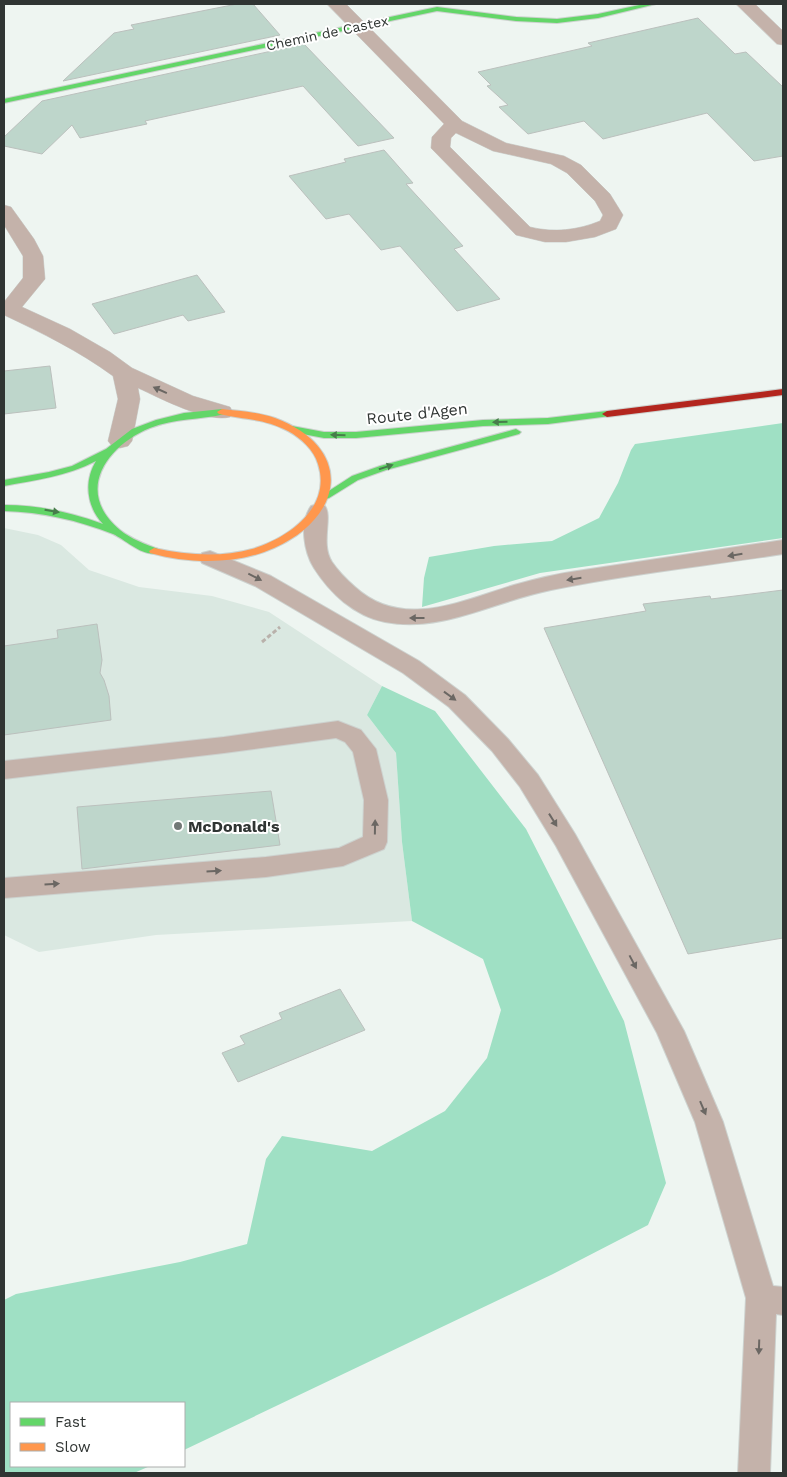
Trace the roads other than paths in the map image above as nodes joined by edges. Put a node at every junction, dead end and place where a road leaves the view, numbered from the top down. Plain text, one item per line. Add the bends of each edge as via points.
1 (336, 4) edge
2 (652, 4) edge
3 (745, 4) edge
4 (359, 26) junction
5 (783, 40) edge
6 (4, 101) edge
7 (455, 125) junction
8 (4, 211) edge
9 (6, 308) edge
10 (124, 373) junction
11 (783, 392) edge
12 (222, 412) junction
13 (548, 421) junction
14 (290, 428) junction
15 (114, 446) junction
16 (4, 484) edge
17 (322, 503) junction
18 (4, 508) edge
19 (113, 531) junction
20 (783, 547) edge
21 (210, 558) junction
22 (4, 770) edge
23 (4, 888) edge
24 (772, 1300) edge
25 (754, 1473) edge

1 - 4 street
2 - 4 main road, Chemin de Castex via 564,21 541,22 437,9
3 - 5 street
4 - 6 main road, Chemin de Castex
4 - 7 street
7 - 7 street via 442,135 441,148 523,231 537,236 564,237 609,225 612,216 603,198 574,169 557,160 500,147
8 - 9 street via 33,256 34,279
9 - 10 street via 102,356
12 -> 10 street via 185,401
10 - 15 street via 129,400
11 - 13 main road, Route d'Agen
12 - 14 main road via 247,414
12 - 15 main road via 167,419 142,428
13 -> 14 main road, Route d'Agen via 483,423 356,435 324,435
17 -> 13 main road, Route d'Agen via 355,478
14 - 17 main road via 318,451 326,465 329,480
15 - 16 main road via 75,468
15 - 19 main road via 95,470 91,491 97,512
20 -> 17 lane via 548,584 454,612 409,618 373,610 348,596 316,555 314,542
17 - 21 main road, Route d'Agen via 304,526 286,538 238,555
18 -> 19 main road via 71,514
19 - 21 main road, Route d'Agen via 156,552
21 -> 24 lane via 263,581 411,667 458,701 529,781 670,1031 709,1122
23 -> 22 lane via 266,867 343,857 375,842 376,800 364,749 353,736 338,729
24 -> 25 lane

